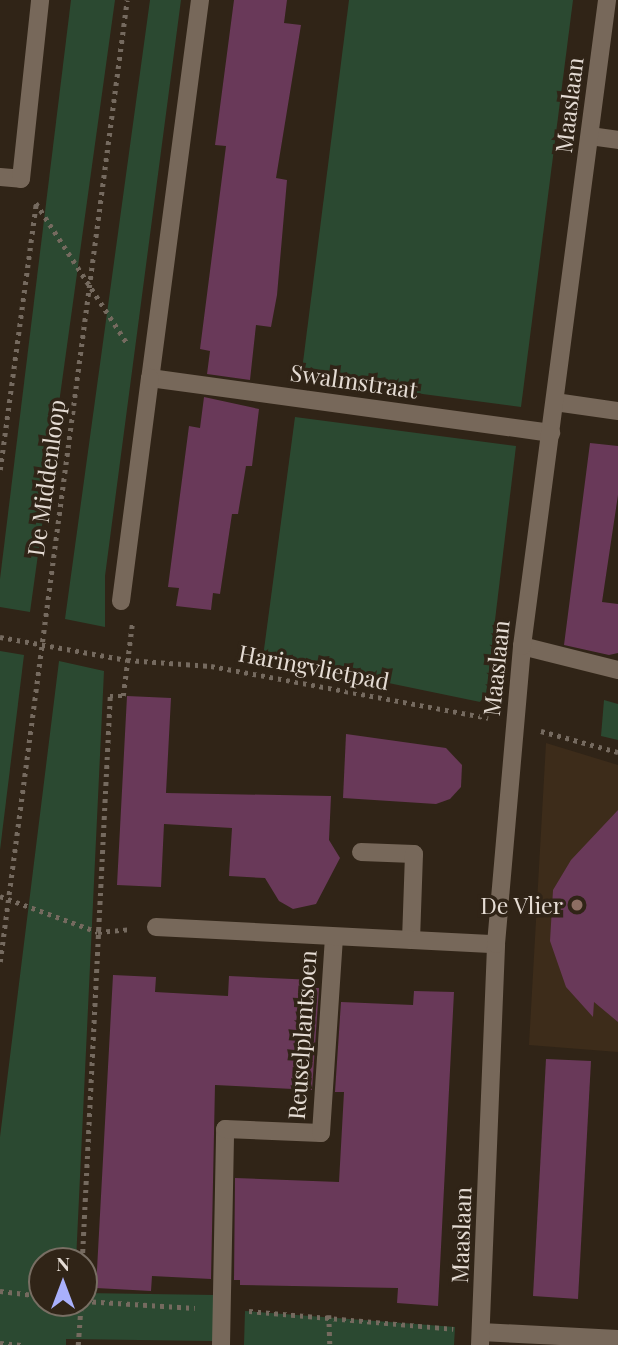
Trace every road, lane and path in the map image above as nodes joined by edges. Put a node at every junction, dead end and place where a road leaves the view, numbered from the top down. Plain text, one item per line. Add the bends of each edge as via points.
1 (40, 0) edge
2 (127, 0) edge
3 (201, 0) edge
4 (607, 0) edge
5 (590, 136) junction
6 (618, 139) edge
7 (0, 177) edge
8 (20, 179) junction
9 (36, 203) junction
10 (91, 287) junction
11 (150, 378) junction
12 (555, 402) junction
13 (618, 411) edge
14 (551, 433) junction
15 (0, 470) edge
16 (121, 601) dead end
17 (0, 637) edge
18 (41, 643) junction
19 (522, 646) junction
20 (127, 660) junction
21 (618, 670) edge
22 (515, 723) junction
23 (618, 751) edge
24 (361, 852) dead end
25 (0, 896) edge
26 (8, 898) junction
27 (156, 928) joint
28 (98, 932) junction
29 (334, 937) junction
30 (411, 940) junction
31 (496, 944) junction
32 (0, 962) edge
33 (83, 1247) edge
34 (0, 1291) edge
35 (28, 1294) edge
36 (98, 1303) edge
37 (223, 1310) junction
38 (329, 1315) junction
39 (81, 1317) edge
40 (481, 1338) edge
41 (222, 1339) edge
42 (618, 1339) edge
43 (0, 1343) edge
44 (22, 1345) edge
45 (78, 1345) edge
46 (330, 1345) edge

1 - 8 street
2 - 10 path, De Middenloop
3 - 11 street
4 - 5 street, Maaslaan
5 - 6 street
5 - 12 street, Maaslaan
7 - 8 street
8 - 9 path
9 - 10 path
9 - 15 path
10 - 11 path
10 - 18 path, De Middenloop
11 - 14 street, Swalmstraat
11 - 16 street
12 - 13 street
12 - 14 street, Maaslaan
14 - 19 street, Maaslaan
17 - 18 path, Haringvlietpad
18 - 20 path, Haringvlietpad
18 - 26 path, De Middenloop
19 - 21 street
19 - 22 street, Maaslaan
20 - 22 path, Haringvlietpad via 211,666
20 - 28 path via 123,696 110,696
22 - 23 path, Haringvlietpad
22 - 31 street, Maaslaan
24 - 30 street via 414,854
25 - 26 path
26 - 28 path
26 - 32 path, De Middenloop
27 - 28 path
27 - 29 street, Reuselplantsoen
28 - 33 path
29 - 30 street, Reuselplantsoen
29 - 37 street, Reuselplantsoen via 321,1133 225,1129
30 - 31 street, Reuselplantsoen
31 - 40 street, Maaslaan
34 - 35 path
36 - 37 path
37 - 38 path
37 - 41 street, Reuselplantsoen
38 - 40 path
38 - 46 path
39 - 45 path
40 - 42 street
43 - 44 path

